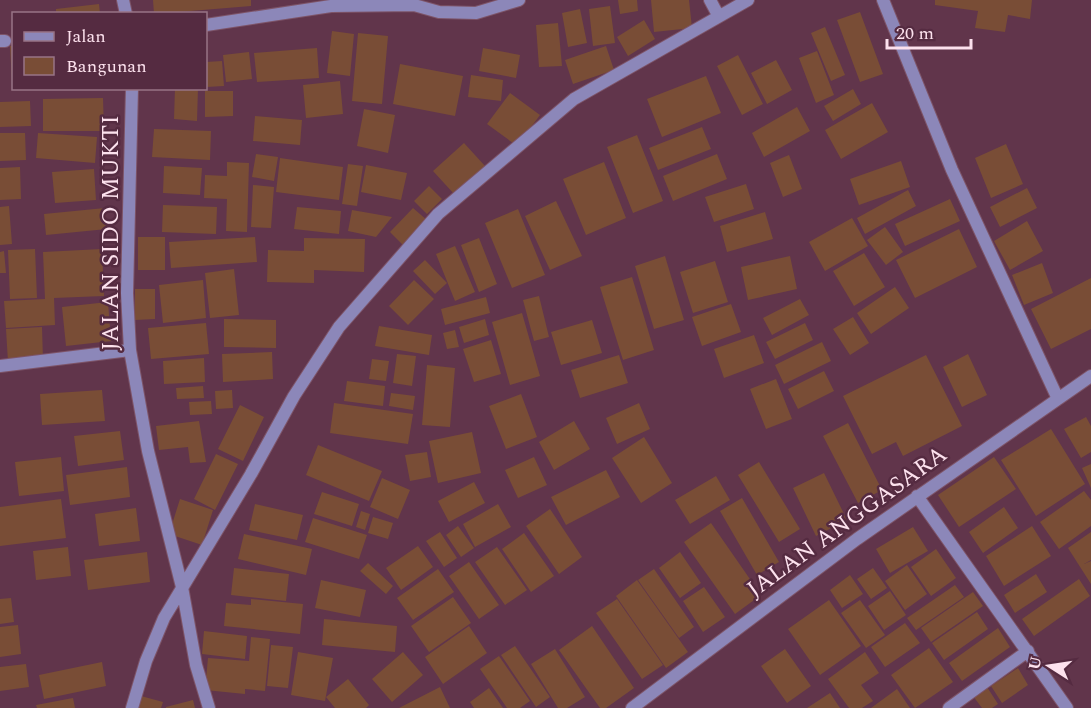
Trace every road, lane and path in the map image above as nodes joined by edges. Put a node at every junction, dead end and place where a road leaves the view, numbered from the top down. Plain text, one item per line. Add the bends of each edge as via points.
1 (519, 0) edge
2 (710, 0) edge
3 (748, 0) edge
4 (883, 0) edge
5 (718, 15) junction
6 (207, 26) edge
7 (132, 90) edge
8 (130, 350) junction
9 (0, 366) edge
10 (1091, 376) edge
11 (1058, 399) junction
12 (917, 496) junction
13 (182, 587) junction
14 (1028, 651) junction
15 (132, 708) edge
16 (209, 708) edge
17 (633, 708) edge
18 (949, 708) edge
19 (1067, 708) edge

1 - 6 street via 476,13 439,12 414,5 331,6
2 - 5 street
3 - 5 street
4 - 11 street via 952,170
5 - 13 street via 574,99 438,214 339,327
7 - 8 street, JALAN SIDO MUKTI via 127,293
8 - 9 street
8 - 13 street, JALAN SIDO MUKTI via 148,451
10 - 11 street, JALAN ANGGASARA
11 - 12 street, JALAN ANGGASARA
12 - 14 street
12 - 17 street, JALAN ANGGASARA
13 - 15 street via 159,629
13 - 16 street, JALAN SIDO MUKTI via 196,665
14 - 18 street
14 - 19 street

